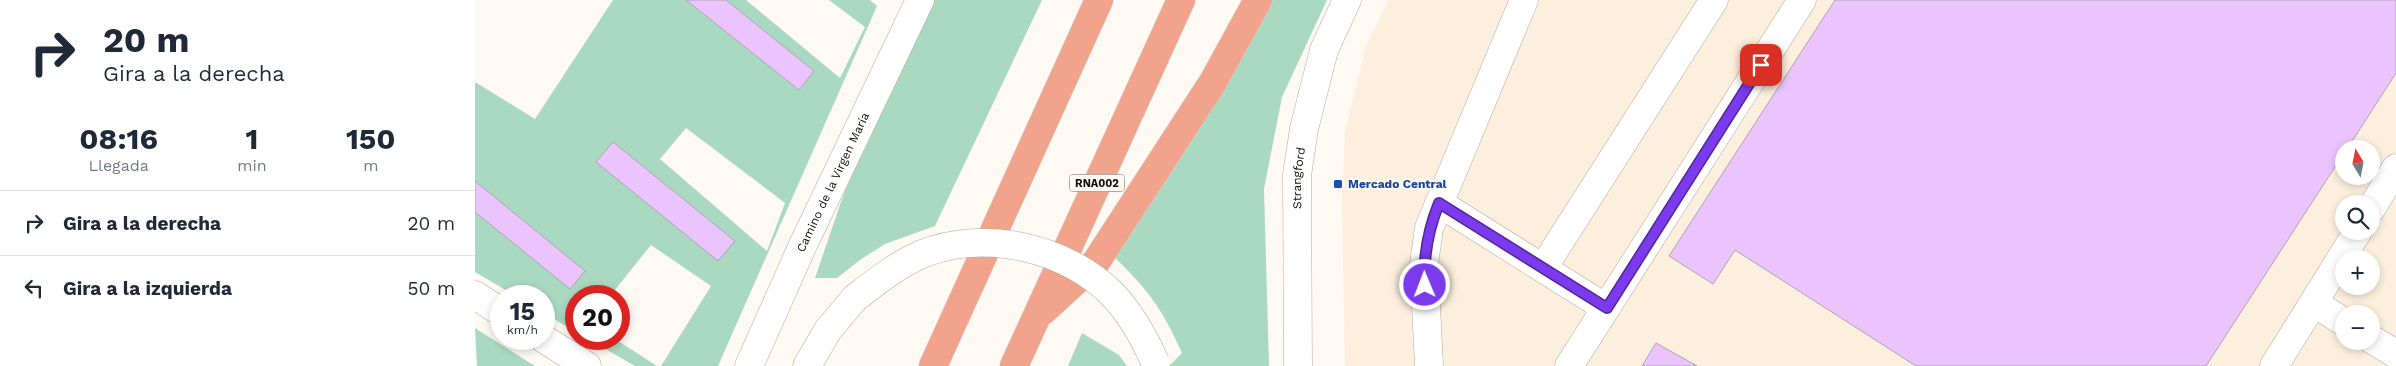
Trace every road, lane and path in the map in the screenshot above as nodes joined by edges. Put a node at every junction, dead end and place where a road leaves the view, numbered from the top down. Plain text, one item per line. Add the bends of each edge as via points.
1 (920, 0) edge
2 (1099, 0) edge
3 (1181, 0) edge
4 (1258, 0) edge
5 (1347, 0) edge
6 (1524, 0) edge
7 (1714, 0) edge
8 (1802, 0) edge
9 (2396, 168) edge
10 (2380, 195) edge
11 (1439, 203) junction
12 (2352, 240) edge
13 (1543, 268) junction
14 (475, 295) edge
15 (2314, 303) junction
16 (490, 305) edge
17 (1607, 308) junction
18 (2335, 316) edge
19 (1036, 318) junction
20 (2380, 344) edge
21 (555, 346) edge
22 (2396, 354) edge
23 (1156, 364) edge
24 (587, 366) edge
25 (749, 366) edge
26 (807, 366) edge
27 (933, 366) edge
28 (1014, 366) edge
29 (1298, 366) edge
30 (1429, 366) edge
31 (1569, 366) edge
32 (2274, 366) edge

1 - 25 street, Camino de la Virgen María
2 - 27 highway
3 - 19 highway, RNA002
4 - 19 highway via 1213,82 1096,262
5 - 29 street, Strangford via 1324,50 1304,129 1297,175
6 - 11 street
7 - 13 street
8 - 17 street
9 - 10 street
11 - 13 street
11 - 30 street via 1429,228 1424,264
12 - 15 street
13 - 17 street
14 - 16 street
15 - 18 street
15 - 32 street
17 - 31 street
19 - 28 highway, RNA002
20 - 22 street
21 - 24 street
23 - 26 street, bridge via 1138,325 1112,294 1080,269 1043,252 1004,244 963,244 923,254 887,272 855,298 828,330

